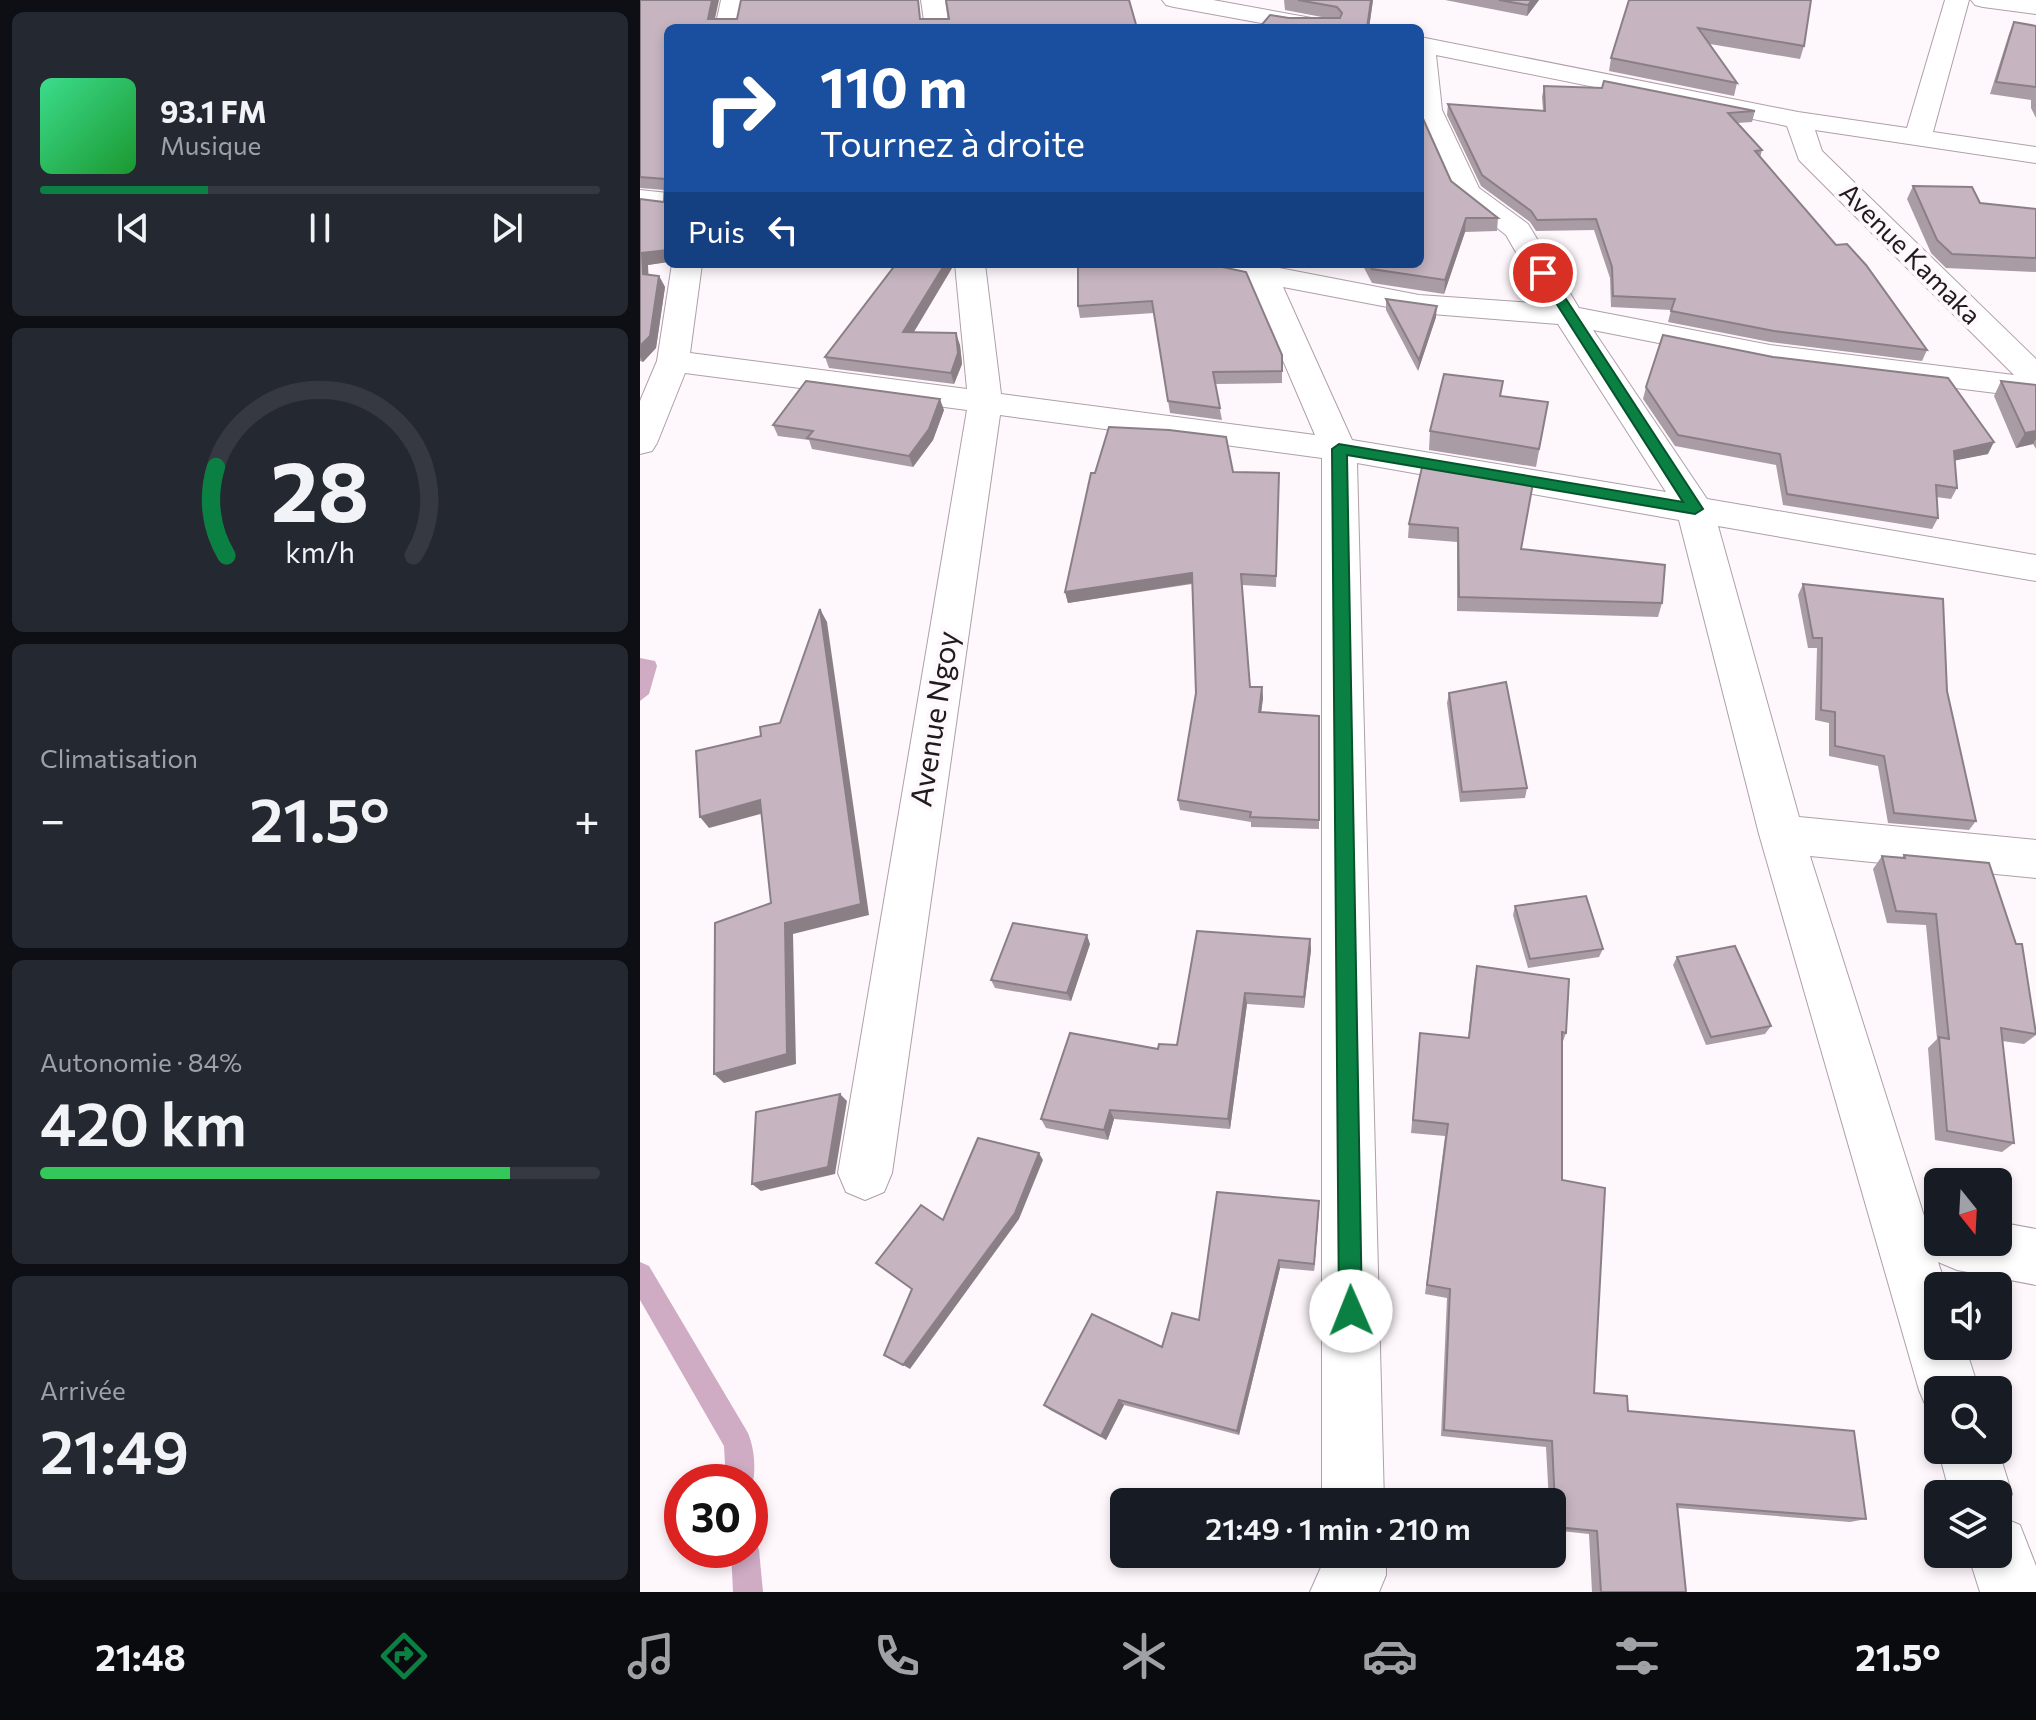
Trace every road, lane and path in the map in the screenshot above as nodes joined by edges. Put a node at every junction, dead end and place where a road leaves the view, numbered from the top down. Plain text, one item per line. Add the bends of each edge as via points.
1 (733, 0) edge
2 (933, 0) edge
3 (1174, 0) edge
4 (1957, 0) edge
5 (1983, 0) edge
6 (1243, 6) edge
7 (2036, 7) edge
8 (728, 24) edge
9 (936, 24) edge
10 (1313, 24) edge
11 (1424, 44) edge
12 (1424, 63) edge
13 (1798, 120) junction
14 (1918, 137) junction
15 (2036, 155) edge
16 (640, 199) edge
17 (664, 202) edge
18 (686, 268) edge
19 (970, 268) edge
20 (1260, 270) edge
21 (1568, 315) junction
22 (673, 361) junction
23 (2036, 378) edge
24 (2036, 388) edge
25 (985, 402) junction
26 (640, 443) edge
27 (1339, 449) junction
28 (1695, 509) junction
29 (2036, 568) edge
30 (1781, 834) junction
31 (2036, 859) edge
32 (865, 1173) dead end
33 (1918, 1235) edge
34 (2012, 1252) edge
35 (2036, 1257) edge
36 (1946, 1376) edge
37 (1353, 1488) edge
38 (2005, 1568) edge
39 (2012, 1592) edge

1 - 8 street
2 - 9 street
3 - 6 street
4 - 14 street
5 - 7 street
6 - 10 street
11 - 13 street
12 - 21 street via 1429,110 1467,193 1518,230
13 - 14 street
13 - 23 street, Avenue Kamaka via 1809,154
14 - 15 street
16 - 17 street
18 - 22 street
19 - 25 street, Avenue Ngoy
20 - 21 street via 1419,304
20 - 27 street
21 - 24 street via 1770,355
21 - 28 street
22 - 25 street
22 - 26 street
25 - 27 street
25 - 32 street, Avenue Ngoy
27 - 28 street
27 - 37 street
28 - 29 street
28 - 30 street
30 - 31 street
30 - 33 street
33 - 36 street
34 - 35 street
38 - 39 street

